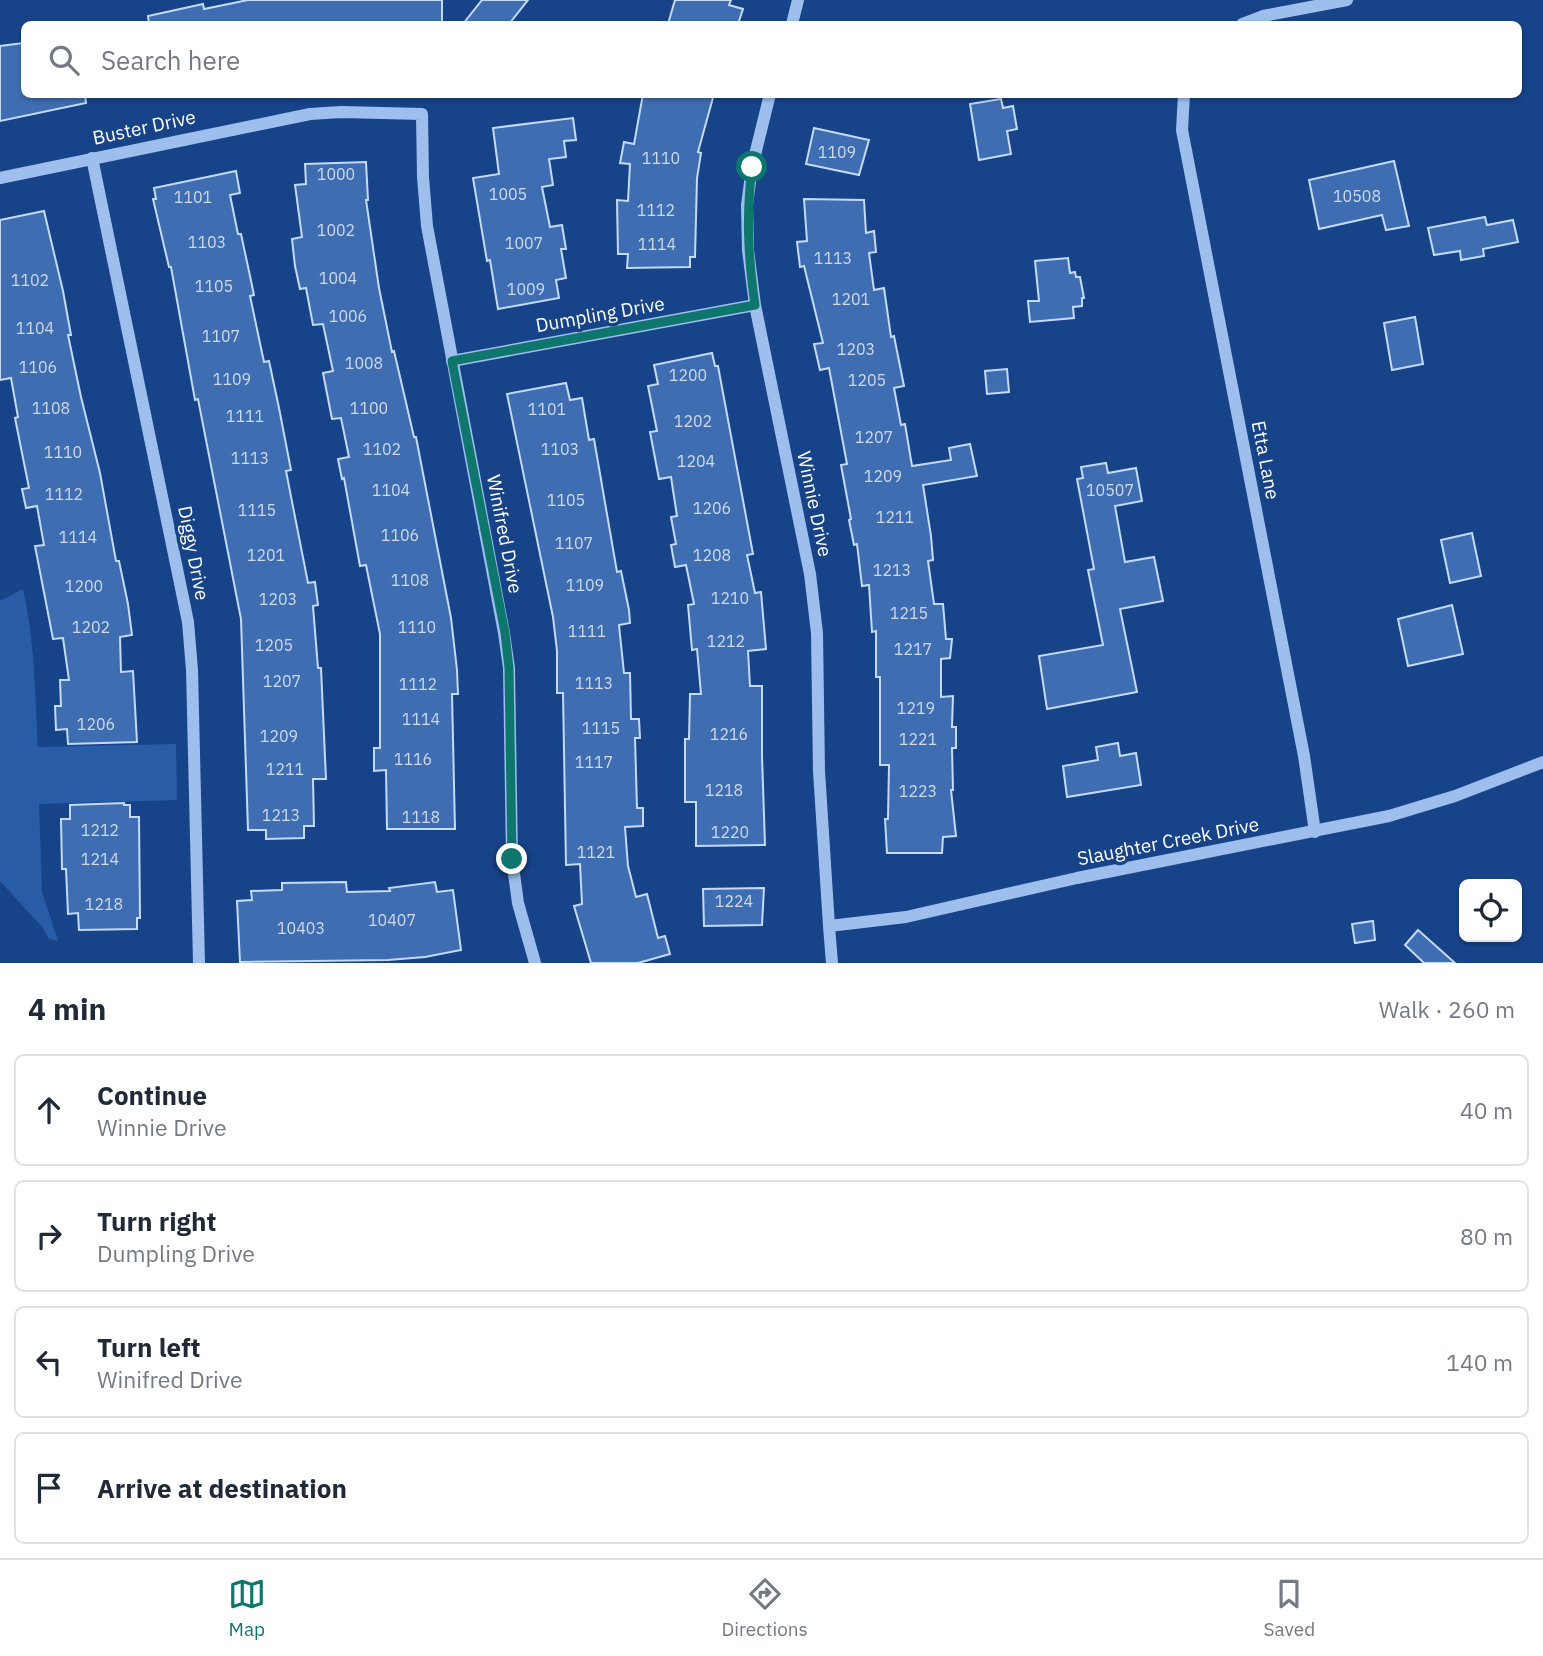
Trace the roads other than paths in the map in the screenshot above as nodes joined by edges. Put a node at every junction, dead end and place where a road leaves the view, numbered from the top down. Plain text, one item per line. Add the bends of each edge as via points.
1 (798, 0) edge
2 (1347, 0) edge
3 (793, 21) edge
4 (1250, 21) edge
5 (770, 98) edge
6 (1184, 98) edge
7 (422, 114) joint
8 (92, 158) junction
9 (0, 178) edge
10 (755, 305) junction
11 (452, 361) junction
12 (1543, 762) edge
13 (1315, 832) junction
14 (830, 926) junction
15 (199, 963) edge
16 (535, 963) edge
17 (832, 963) edge

1 - 3 street
2 - 4 street
5 - 10 street, Winnie Drive via 747,205
6 - 13 street, Etta Lane via 1182,130
7 - 8 street, Buster Drive via 310,114
7 - 11 street, Winifred Drive via 427,226
8 - 9 street, Buster Drive
8 - 15 street, Diggy Drive via 188,622
10 - 11 street, Dumpling Drive
10 - 14 street, Winnie Drive via 817,633
11 - 16 street, Winifred Drive via 505,633 512,859 517,903
12 - 13 street, Slaughter Creek Drive via 1455,796
13 - 14 street, Slaughter Creek Drive via 906,916
14 - 17 street

